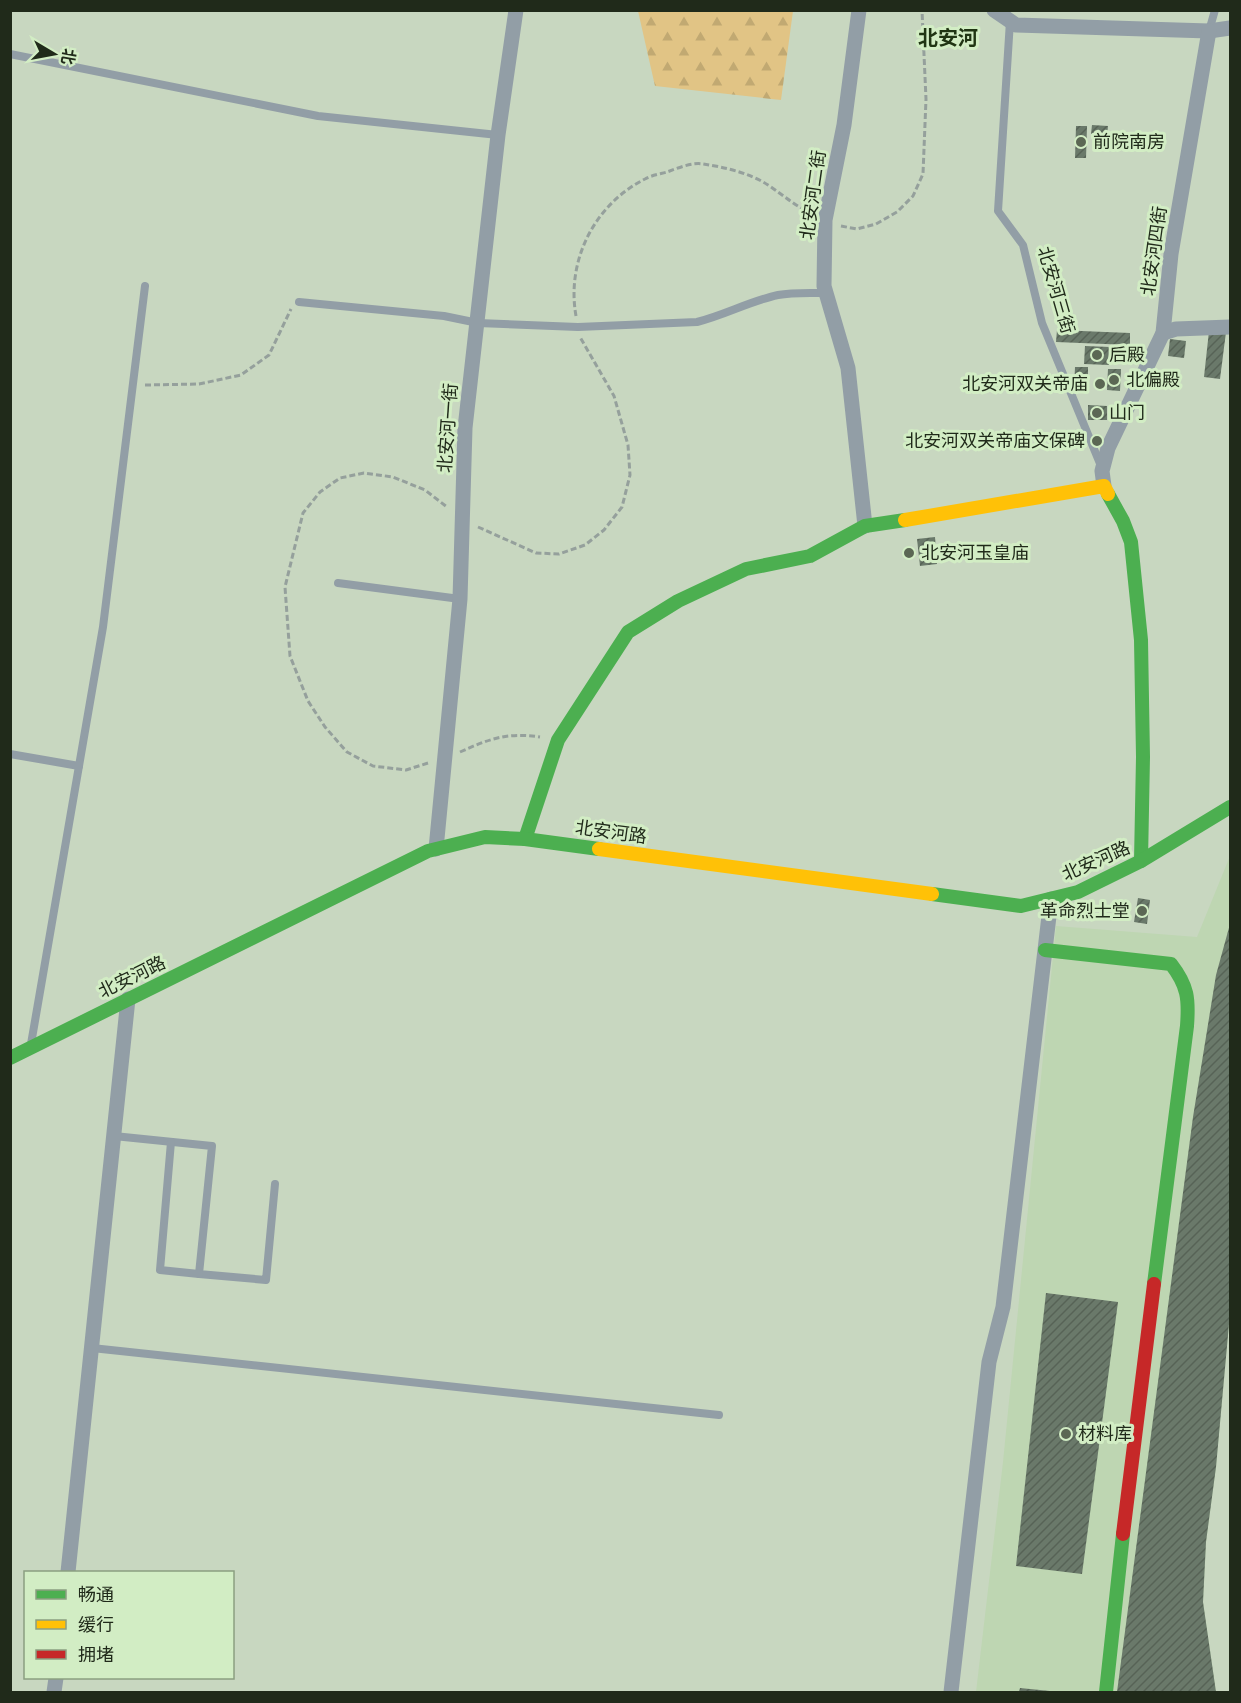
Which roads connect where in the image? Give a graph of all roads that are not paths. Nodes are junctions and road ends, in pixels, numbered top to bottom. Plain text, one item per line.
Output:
1 (516, 10) edge
2 (859, 10) edge
3 (994, 10) edge
4 (1215, 10) edge
5 (1010, 15) edge
6 (1230, 28) edge
7 (1209, 31) junction
8 (10, 54) edge
9 (498, 135) junction
10 (145, 286) dead end
11 (826, 292) junction
12 (299, 302) road end
13 (478, 323) junction
14 (1230, 327) edge
15 (1163, 333) junction
16 (1103, 478) junction
17 (865, 526) junction
18 (338, 583) dead end
19 (460, 598) junction
20 (10, 754) edge
21 (79, 766) junction
22 (1230, 807) edge
23 (525, 838) junction
24 (436, 849) junction
25 (1141, 861) junction
26 (1051, 899) junction
27 (1045, 950) junction
28 (128, 999) junction
29 (31, 1048) junction
30 (10, 1058) edge
31 (114, 1136) junction
32 (171, 1142) junction
33 (275, 1184) dead end
34 (199, 1274) junction
35 (92, 1348) junction
36 (719, 1415) dead end
37 (68, 1571) edge
38 (951, 1692) edge
39 (1106, 1692) edge

1 - 9 street, 北安河一街
2 - 11 street, 北安河二街
3 - 5 street
4 - 7 lane, 北安河四街
5 - 7 street
5 - 16 lane, 北安河三街
6 - 7 street
7 - 15 street, 北安河四街
8 - 9 lane
9 - 13 street, 北安河一街
10 - 21 lane
11 - 13 lane
11 - 17 street, 北安河二街
12 - 13 lane
13 - 19 street, 北安河一街
14 - 15 street
15 - 16 street, 北安河四街
16 - 17 street
16 - 25 street
17 - 23 street
18 - 19 lane
19 - 24 street, 北安河一街
20 - 21 lane
21 - 29 lane
22 - 25 street, 北安河路
23 - 24 street, 北安河路
23 - 26 street, 北安河路
24 - 28 street, 北安河路
25 - 26 street, 北安河路
26 - 27 street
27 - 38 street
27 - 39 street
28 - 29 street, 北安河路
28 - 31 street
29 - 30 street, 北安河路
31 - 32 lane
31 - 35 street
32 - 34 lane
32 - 34 lane
33 - 34 lane
35 - 36 lane
35 - 37 street

